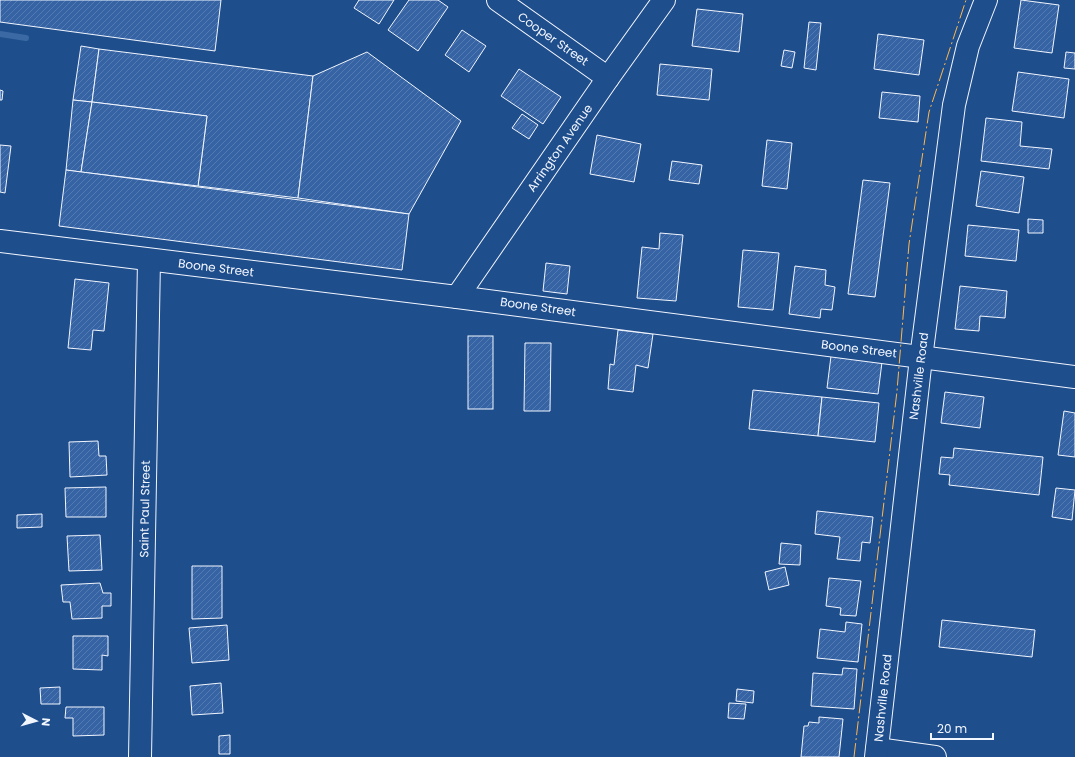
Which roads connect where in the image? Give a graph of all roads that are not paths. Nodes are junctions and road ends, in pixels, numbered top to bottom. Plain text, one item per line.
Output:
1 (498, 0) edge
2 (664, 0) edge
3 (986, 0) edge
4 (608, 78) junction
5 (0, 241) edge
6 (149, 260) junction
7 (457, 297) junction
8 (921, 358) junction
9 (1075, 377) edge
10 (877, 753) edge
11 (140, 757) edge
12 (935, 757) edge

1 - 4 street, Cooper Street
2 - 4 street, Arrington Avenue
3 - 8 street, Nashville Road
4 - 7 street, Arrington Avenue
5 - 6 street, Boone Street
6 - 7 street, Boone Street
6 - 11 street, Saint Paul Street
7 - 8 street, Boone Street
8 - 9 street, Boone Street
8 - 10 street, Nashville Road
10 - 12 street

